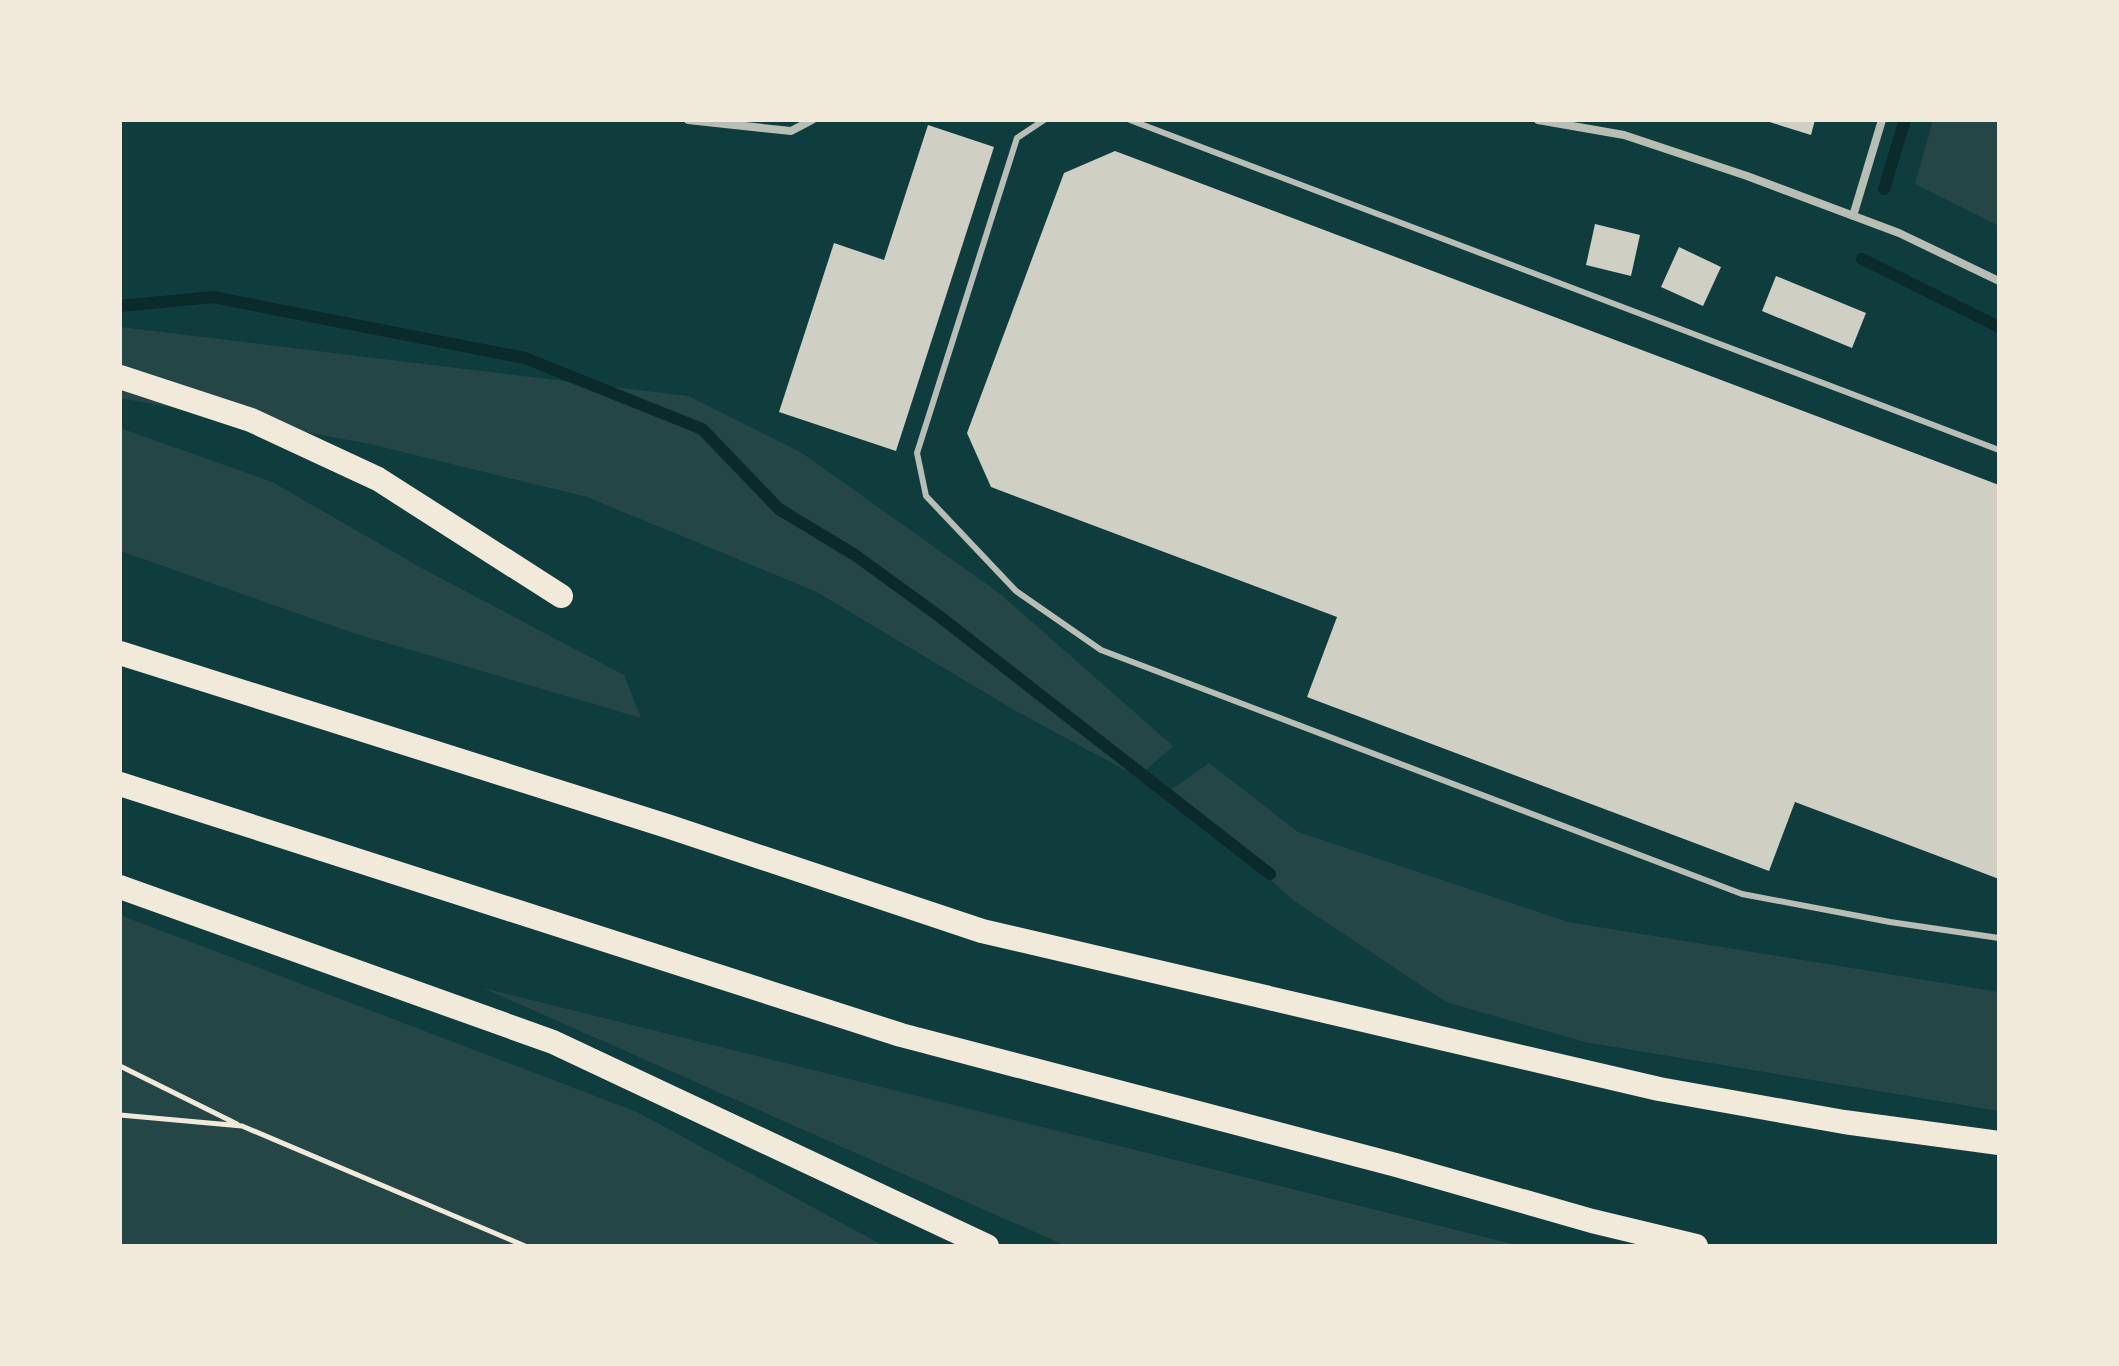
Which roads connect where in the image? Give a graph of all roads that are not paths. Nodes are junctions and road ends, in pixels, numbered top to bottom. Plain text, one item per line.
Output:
1 (688, 120) edge
2 (812, 120) edge
3 (1044, 120) edge
4 (1130, 120) edge
5 (1538, 120) edge
6 (1882, 120) edge
7 (1853, 216) junction
8 (1999, 281) edge
9 (120, 377) edge
10 (1999, 450) edge
11 (561, 596) dead end
12 (120, 653) edge
13 (120, 784) edge
14 (120, 887) edge
15 (1999, 938) edge
16 (1999, 1143) edge
17 (987, 1246) edge
18 (1696, 1246) edge

1 - 2 street
3 - 15 lane
4 - 10 lane
5 - 7 street
6 - 7 street
7 - 8 street
9 - 11 highway
12 - 16 highway
13 - 18 highway
14 - 17 highway

